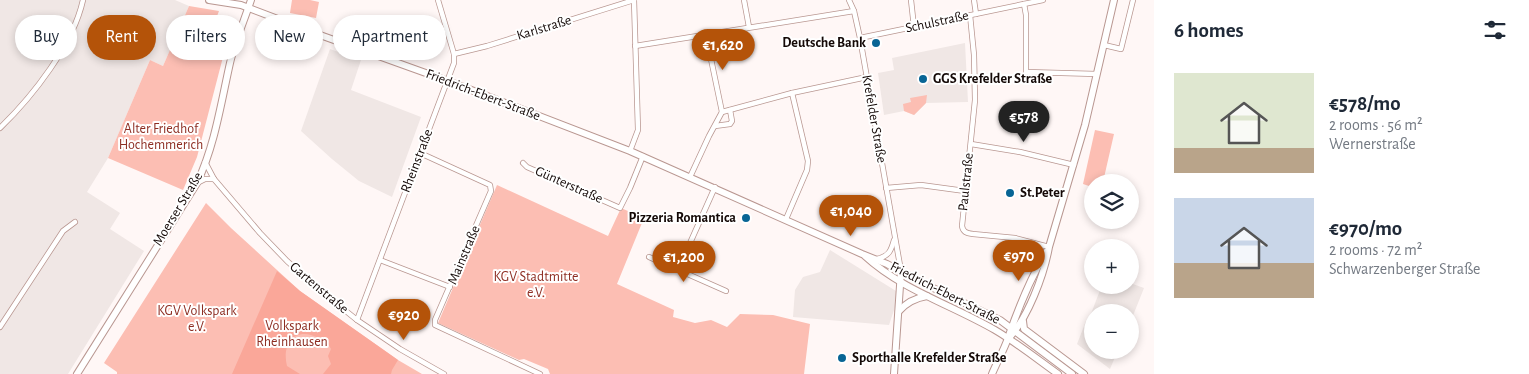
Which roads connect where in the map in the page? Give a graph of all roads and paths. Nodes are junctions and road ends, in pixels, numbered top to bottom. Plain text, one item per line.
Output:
1 (83, 0) edge
2 (209, 0) edge
3 (251, 0) edge
4 (438, 0) edge
5 (634, 0) edge
6 (744, 0) edge
7 (849, 0) edge
8 (911, 0) edge
9 (974, 0) edge
10 (1043, 0) edge
11 (1114, 0) edge
12 (1133, 0) edge
13 (1024, 4) junction
14 (248, 8) junction
15 (854, 11) junction
16 (976, 14) junction
17 (970, 15) junction
18 (750, 27) junction
19 (914, 27) junction
20 (706, 35) junction
21 (860, 38) junction
22 (1104, 45) junction
23 (635, 46) junction
24 (454, 54) junction
25 (1097, 74) junction
26 (867, 77) junction
27 (448, 81) junction
28 (792, 93) junction
29 (730, 110) junction
30 (722, 112) junction
31 (715, 126) junction
32 (0, 128) edge
33 (971, 144) junction
34 (630, 151) junction
35 (420, 153) junction
36 (643, 156) junction
37 (205, 162) junction
38 (523, 163) dead end
39 (1074, 165) junction
40 (690, 177) junction
41 (214, 179) junction
42 (196, 182) junction
43 (715, 187) junction
44 (886, 188) junction
45 (965, 190) junction
46 (786, 219) junction
47 (74, 222) dead end
48 (895, 239) junction
49 (1049, 247) junction
50 (862, 254) junction
51 (649, 257) dead end
52 (877, 259) junction
53 (380, 260) junction
54 (678, 270) junction
55 (901, 271) junction
56 (900, 282) junction
57 (450, 286) junction
58 (726, 291) dead end
59 (927, 296) junction
60 (899, 311) junction
61 (357, 320) junction
62 (1023, 320) junction
63 (0, 327) edge
64 (1013, 329) junction
65 (1008, 339) junction
66 (77, 374) edge
67 (444, 374) edge
68 (540, 374) edge
69 (894, 374) edge
70 (992, 374) edge
71 (1058, 374) edge
72 (1072, 374) edge
73 (1084, 374) edge

1 - 32 street
2 - 14 main road, Friedrich-Ebert-Straße
3 - 14 main road, Moerser Straße
4 - 24 street, Rheinstraße
5 - 23 street
5 - 24 street, Karlstraße
6 - 18 street
7 - 15 street, Krefelder Straße
8 - 19 street
9 - 16 street
10 - 13 street, Schulstraße
11 - 22 main road
12 - 22 street
13 - 16 street, Schulstraße
13 - 25 street
14 - 27 main road, Friedrich-Ebert-Straße
14 - 37 main road, Moerser Straße
15 - 18 street
15 - 21 street, Krefelder Straße
16 - 17 street, Schulstraße
17 - 19 street, Schulstraße
17 - 33 street, Paulstraße
18 - 20 street
19 - 21 street, Schulstraße
20 - 23 street
20 - 30 street
21 - 26 street, Krefelder Straße
22 - 25 main road
23 - 34 street
24 - 27 street, Rheinstraße
25 - 39 main road
26 - 28 street
26 - 44 street, Krefelder Straße
27 - 34 main road, Friedrich-Ebert-Straße
27 - 35 street, Rheinstraße
28 - 29 street
28 - 46 street
29 - 30 street
29 - 31 street
30 - 31 street
31 - 40 street
33 - 39 street
33 - 45 street, Paulstraße
34 - 36 main road, Friedrich-Ebert-Straße
35 - 53 street, Rheinstraße
35 - 57 street, Mainstraße
36 - 38 street, Günterstraße
36 - 40 main road, Friedrich-Ebert-Straße
37 - 41 street, Gartenstraße
37 - 42 main road, Moerser Straße
39 - 49 main road
40 - 43 main road, Friedrich-Ebert-Straße
41 - 42 street
41 - 61 street, Gartenstraße
42 - 66 main road, Moerser Straße
43 - 46 main road, Friedrich-Ebert-Straße
43 - 54 street
44 - 45 street
44 - 48 street, Krefelder Straße
45 - 49 street, Paulstraße
46 - 50 main road, Friedrich-Ebert-Straße
47 - 63 street
48 - 52 street
48 - 55 street, Krefelder Straße
49 - 62 main road
49 - 64 main road
50 - 52 main road, Friedrich-Ebert-Straße
50 - 56 main road, Friedrich-Ebert-Straße
51 - 54 street
52 - 55 main road, Friedrich-Ebert-Straße
53 - 57 street
53 - 61 street, Rheinstraße
54 - 58 street
55 - 56 main road, Krefelder Straße
55 - 64 main road, Friedrich-Ebert-Straße
56 - 59 main road, Friedrich-Ebert-Straße
56 - 60 main road, Krefelder Straße
57 - 68 street, Mainstraße
59 - 60 main road
59 - 65 main road, Friedrich-Ebert-Straße
60 - 69 main road, Krefelder Straße
61 - 67 street, Gartenstraße
62 - 64 main road
62 - 73 main road
64 - 65 main road
64 - 72 main road, Friedrich-Ebert-Straße
65 - 70 main road
65 - 71 main road, Friedrich-Ebert-Straße

